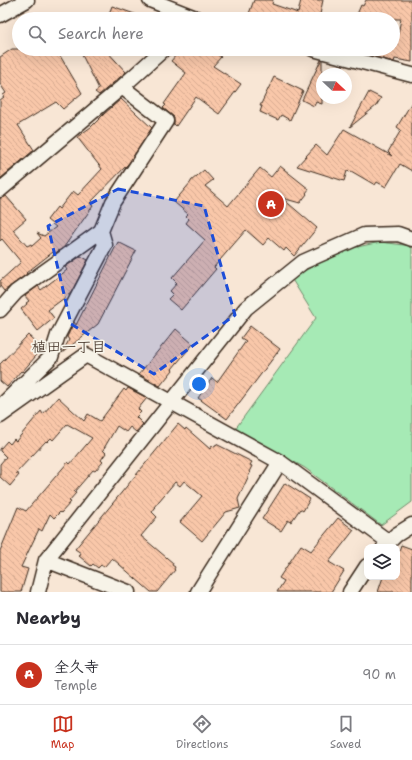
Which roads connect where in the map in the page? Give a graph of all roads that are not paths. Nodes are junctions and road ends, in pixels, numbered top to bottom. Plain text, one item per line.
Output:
1 (28, 0) edge
2 (150, 0) edge
3 (180, 12) edge
4 (0, 15) edge
5 (156, 56) edge
6 (340, 56) edge
7 (412, 75) edge
8 (122, 87) junction
9 (0, 190) edge
10 (101, 231) junction
11 (412, 239) edge
12 (0, 310) edge
13 (172, 402) junction
14 (0, 407) edge
15 (0, 416) edge
16 (280, 462) junction
17 (412, 525) edge
18 (385, 544) edge
19 (387, 544) edge
20 (46, 560) junction
21 (364, 571) edge
22 (38, 592) edge
23 (128, 592) edge
24 (198, 592) edge
25 (350, 592) edge

1 - 4 street
2 - 3 street
5 - 8 street
6 - 7 street
8 - 9 street
8 - 10 street
10 - 12 street
10 - 14 street
11 - 13 street
13 - 15 street
13 - 16 street
13 - 20 street
16 - 18 street
16 - 24 street
17 - 19 street
20 - 22 street
20 - 23 street
21 - 25 street

